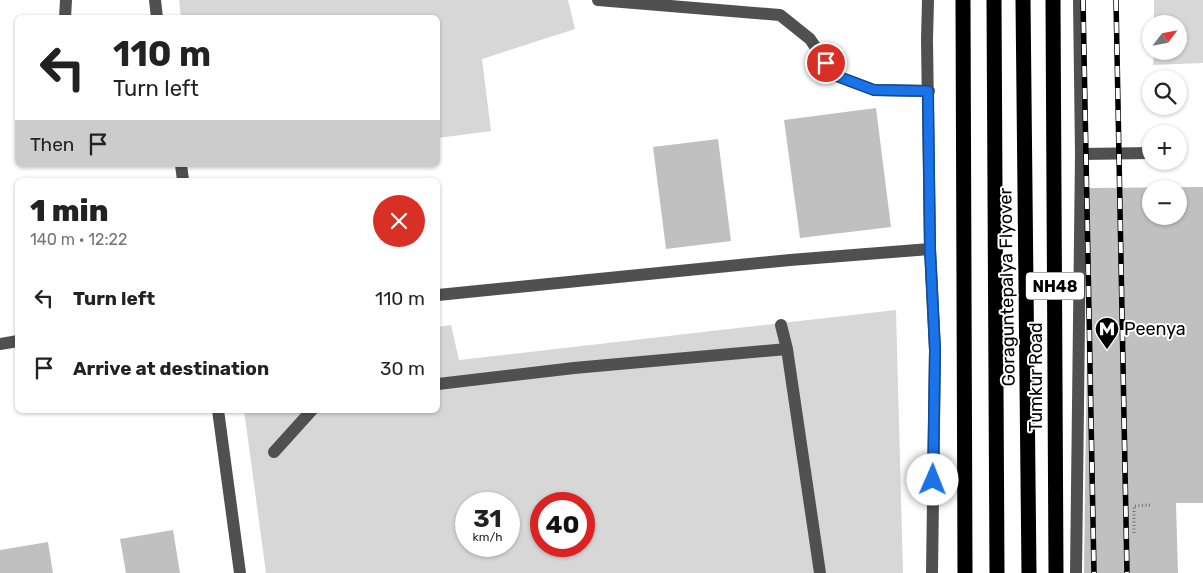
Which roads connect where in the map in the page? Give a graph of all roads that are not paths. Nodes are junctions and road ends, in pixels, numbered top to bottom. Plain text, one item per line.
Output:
1 (66, 0) edge
2 (155, 0) edge
3 (598, 0) edge
4 (928, 0) edge
5 (963, 0) edge
6 (994, 0) edge
7 (1023, 0) edge
8 (1053, 0) edge
9 (1079, 0) edge
10 (65, 15) edge
11 (158, 15) edge
12 (928, 91) junction
13 (1142, 153) edge
14 (1082, 154) junction
15 (930, 249) junction
16 (440, 295) edge
17 (781, 325) dead end
18 (15, 342) edge
19 (0, 344) edge
20 (787, 349) junction
21 (440, 384) edge
22 (218, 413) edge
23 (309, 413) edge
24 (274, 452) dead end
25 (240, 573) edge
26 (820, 573) edge
27 (932, 573) edge
28 (966, 573) edge
29 (997, 573) edge
30 (1029, 573) edge
31 (1056, 573) edge
32 (1076, 573) edge

1 - 10 street
2 - 11 street
3 - 12 street
4 - 12 street
5 - 28 highway
6 - 29 highway, Goraguntepalya Flyover
7 - 30 highway, Goraguntepalya Flyover
8 - 31 highway, Tumkur Road / NH48
9 - 14 street
12 - 15 street
13 - 14 street
14 - 32 street
15 - 16 street
15 - 27 street
17 - 20 street
18 - 19 street
20 - 21 street
20 - 26 street
22 - 25 street
23 - 24 street

